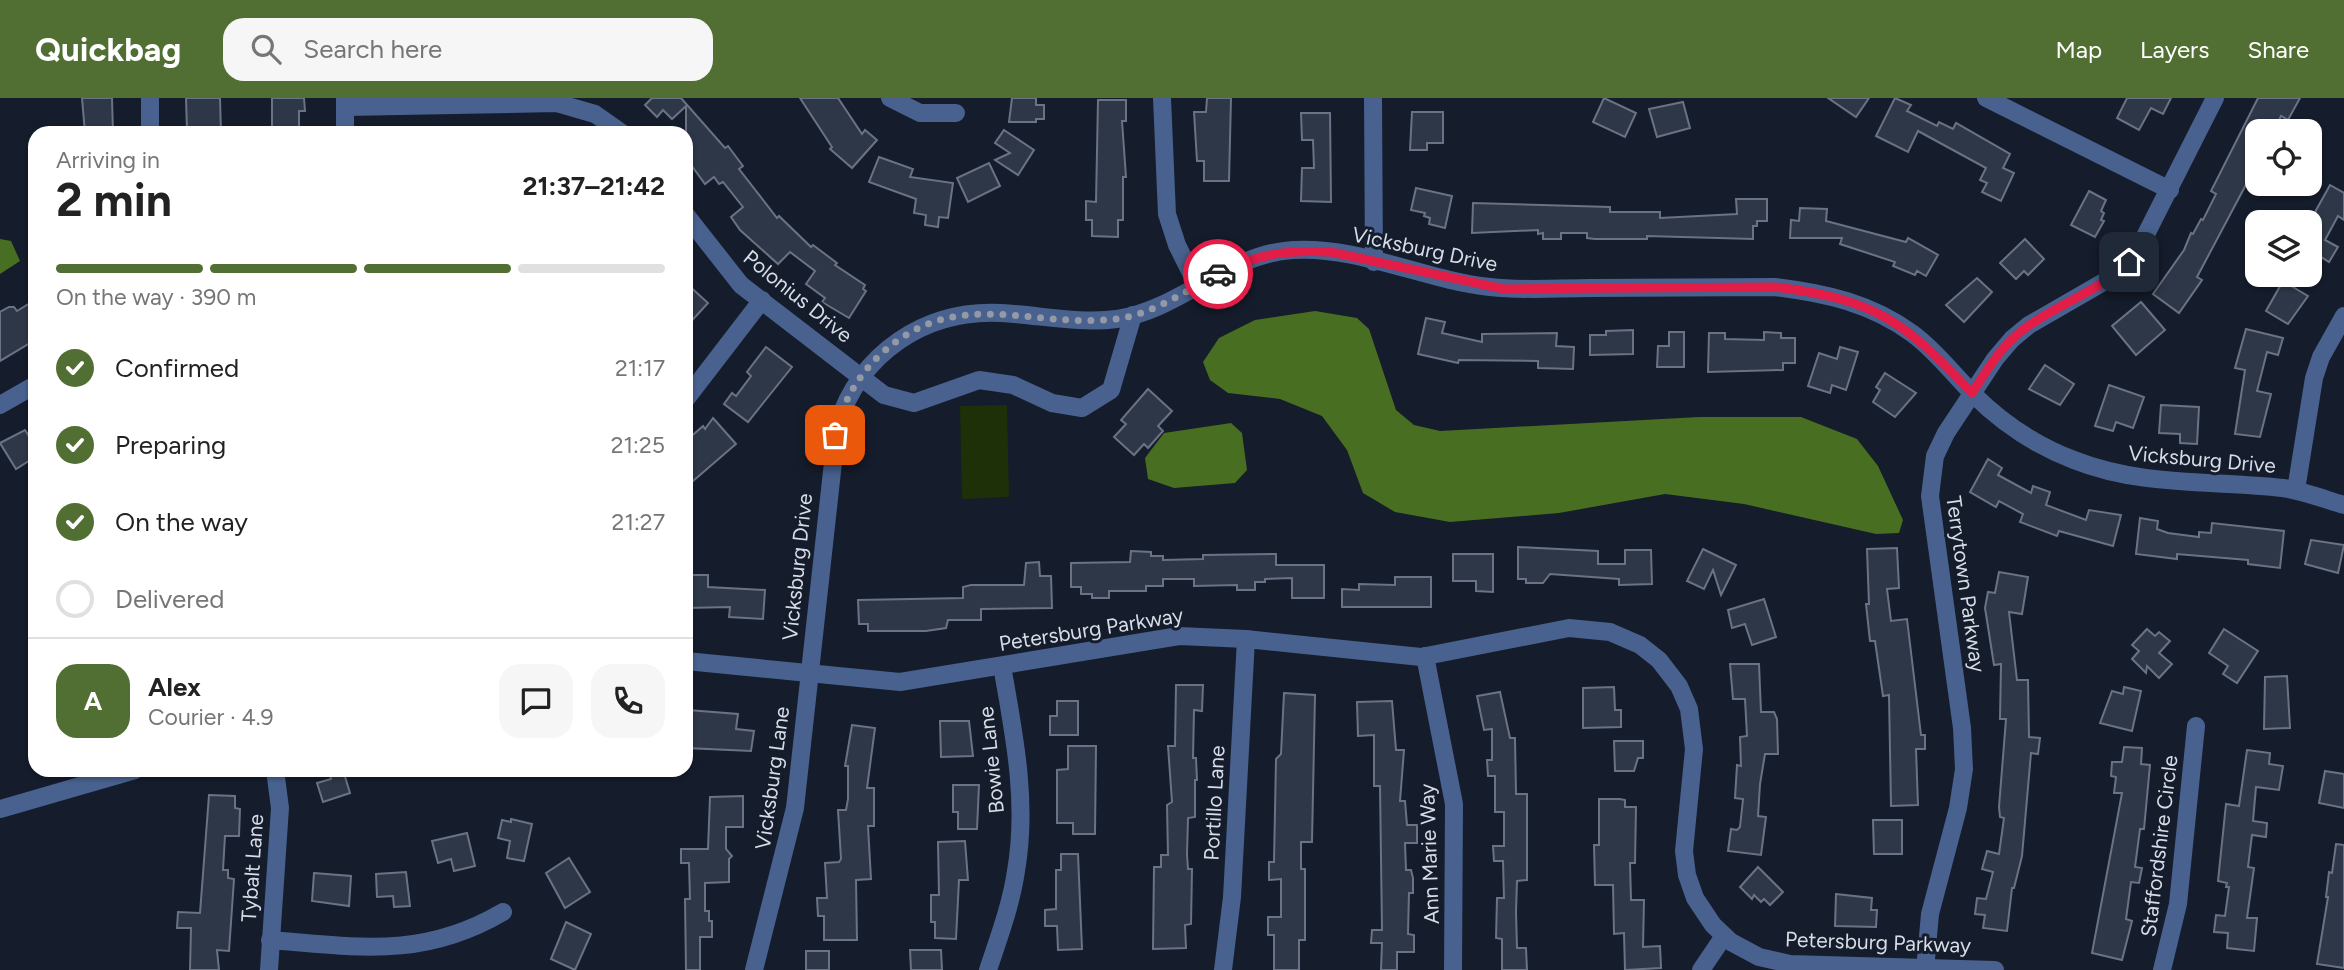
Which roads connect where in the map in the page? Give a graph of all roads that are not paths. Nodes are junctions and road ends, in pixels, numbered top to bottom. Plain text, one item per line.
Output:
1 (150, 98) edge
2 (890, 98) edge
3 (1162, 98) edge
4 (1373, 98) edge
5 (1986, 98) edge
6 (2215, 98) edge
7 (345, 102) edge
8 (956, 113) dead end
9 (150, 126) edge
10 (345, 126) edge
11 (612, 126) edge
12 (2170, 190) junction
13 (693, 224) edge
14 (1374, 262) junction
15 (1197, 285) junction
16 (762, 300) junction
17 (1133, 315) junction
18 (2344, 316) edge
19 (862, 375) junction
20 (28, 390) edge
21 (693, 390) edge
22 (1972, 393) junction
23 (0, 405) edge
24 (2296, 491) junction
25 (2344, 505) edge
26 (1246, 639) junction
27 (1425, 656) junction
28 (693, 662) edge
29 (1002, 666) junction
30 (810, 674) junction
31 (2196, 726) dead end
32 (111, 777) edge
33 (276, 777) edge
34 (0, 809) edge
35 (503, 912) dead end
36 (1724, 936) junction
37 (270, 940) junction
38 (1925, 969) edge
39 (269, 970) edge
40 (754, 970) edge
41 (988, 970) edge
42 (1223, 970) edge
43 (1453, 970) edge
44 (1701, 970) edge
45 (1995, 970) edge
46 (2162, 970) edge

1 - 9 street
2 - 8 street
3 - 15 street
4 - 14 street
5 - 12 street
6 - 12 street, Terrytown Parkway
7 - 10 street
7 - 11 street
12 - 22 street, Terrytown Parkway
13 - 16 street, Polonius Drive
14 - 15 street, Vicksburg Drive
14 - 22 street, Vicksburg Drive
15 - 17 street, Vicksburg Drive
16 - 19 street, Polonius Drive
16 - 21 street
17 - 19 street, Vicksburg Drive
17 - 19 street, Polonius Drive
18 - 24 street
19 - 30 street, Vicksburg Drive
20 - 23 street
22 - 24 street, Vicksburg Drive
22 - 38 street, Terrytown Parkway
24 - 25 street, Vicksburg Drive
26 - 27 street, Petersburg Parkway
26 - 29 street, Petersburg Parkway
26 - 42 street, Portillo Lane
27 - 36 street, Petersburg Parkway
27 - 43 street, Ann Marie Way
28 - 30 street, Petersburg Parkway
29 - 30 street, Petersburg Parkway
29 - 41 street, Bowie Lane
30 - 40 street, Vicksburg Lane
31 - 46 street, Staffordshire Circle
32 - 34 street
33 - 37 street, Tybalt Lane
35 - 37 street
36 - 38 street, Petersburg Parkway
36 - 44 street
37 - 39 street, Tybalt Lane
38 - 45 street, Petersburg Parkway

